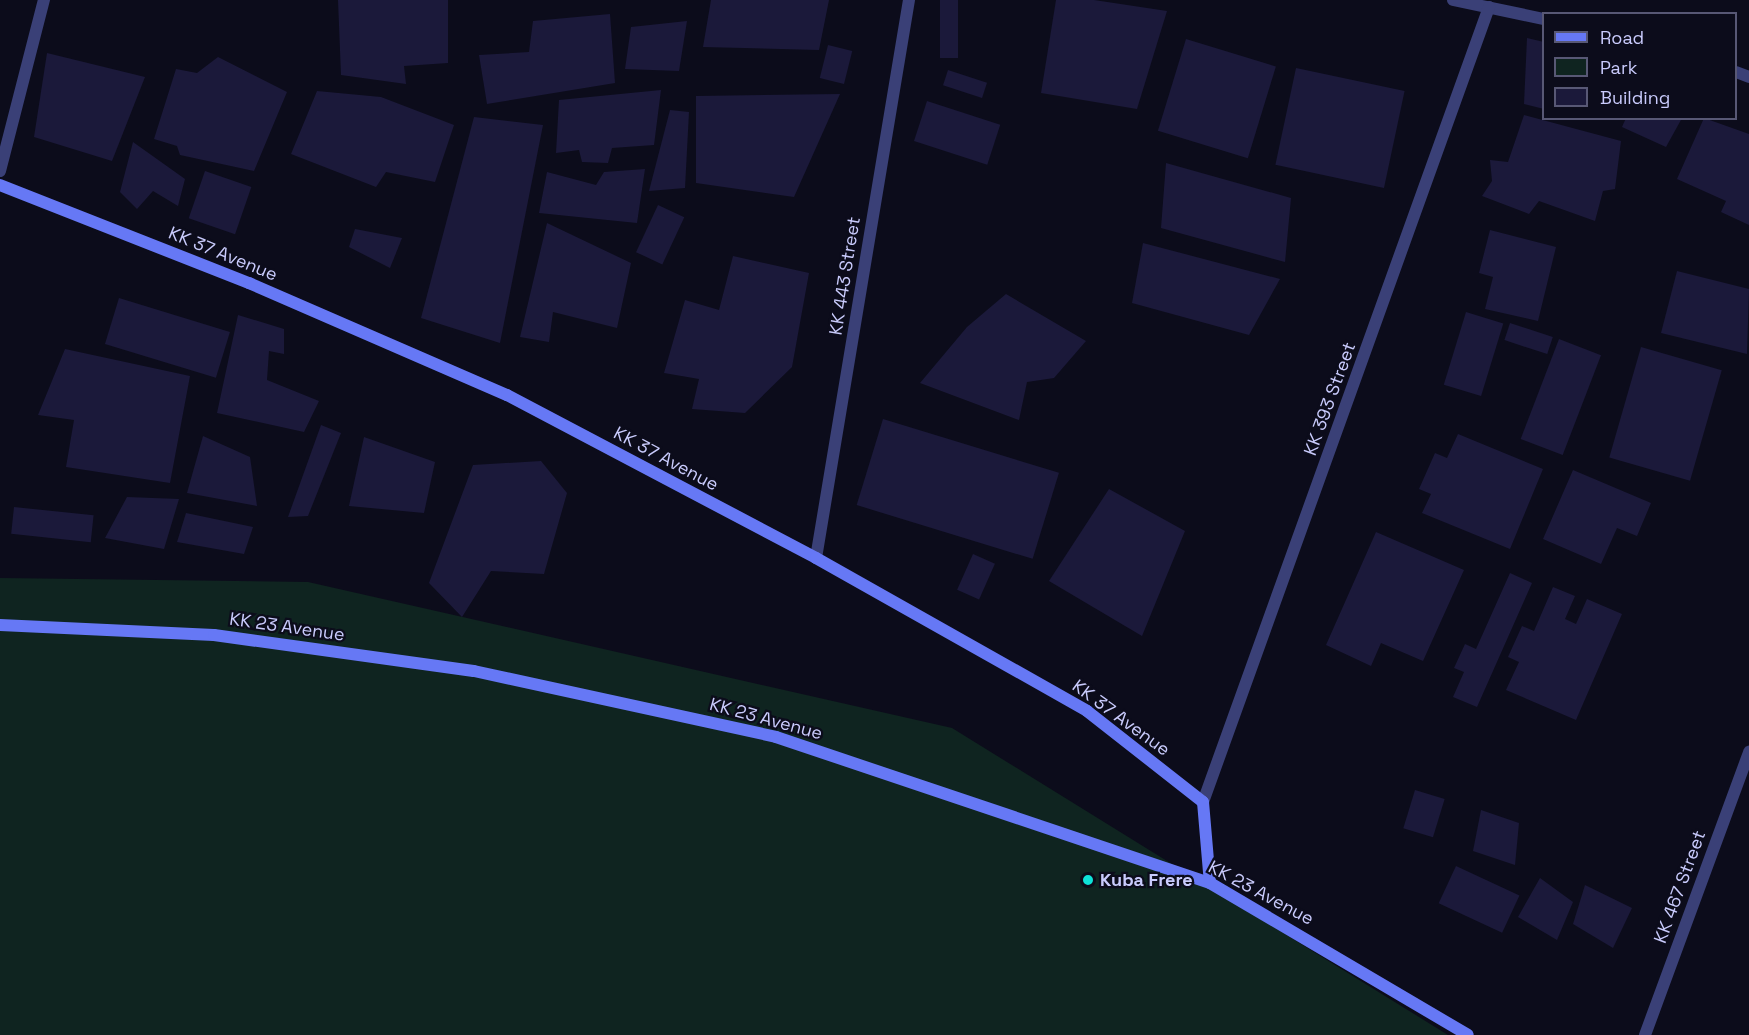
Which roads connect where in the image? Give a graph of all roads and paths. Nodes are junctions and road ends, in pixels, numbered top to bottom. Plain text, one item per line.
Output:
1 (44, 0) edge
2 (909, 0) edge
3 (1453, 0) edge
4 (1489, 7) junction
5 (1542, 19) edge
6 (0, 171) edge
7 (0, 185) edge
8 (816, 558) junction
9 (0, 625) edge
10 (1749, 752) edge
11 (1203, 802) junction
12 (1210, 883) junction
13 (1468, 1035) edge
14 (1645, 1035) edge

1 - 6 street
2 - 8 street, KK 443 Street
3 - 4 street
4 - 5 street
4 - 11 street, KK 393 Street
7 - 8 main road, KK 37 Avenue
8 - 11 main road, KK 37 Avenue
9 - 12 main road, KK 23 Avenue
10 - 14 street, KK 467 Street
11 - 12 main road
12 - 13 main road, KK 23 Avenue

